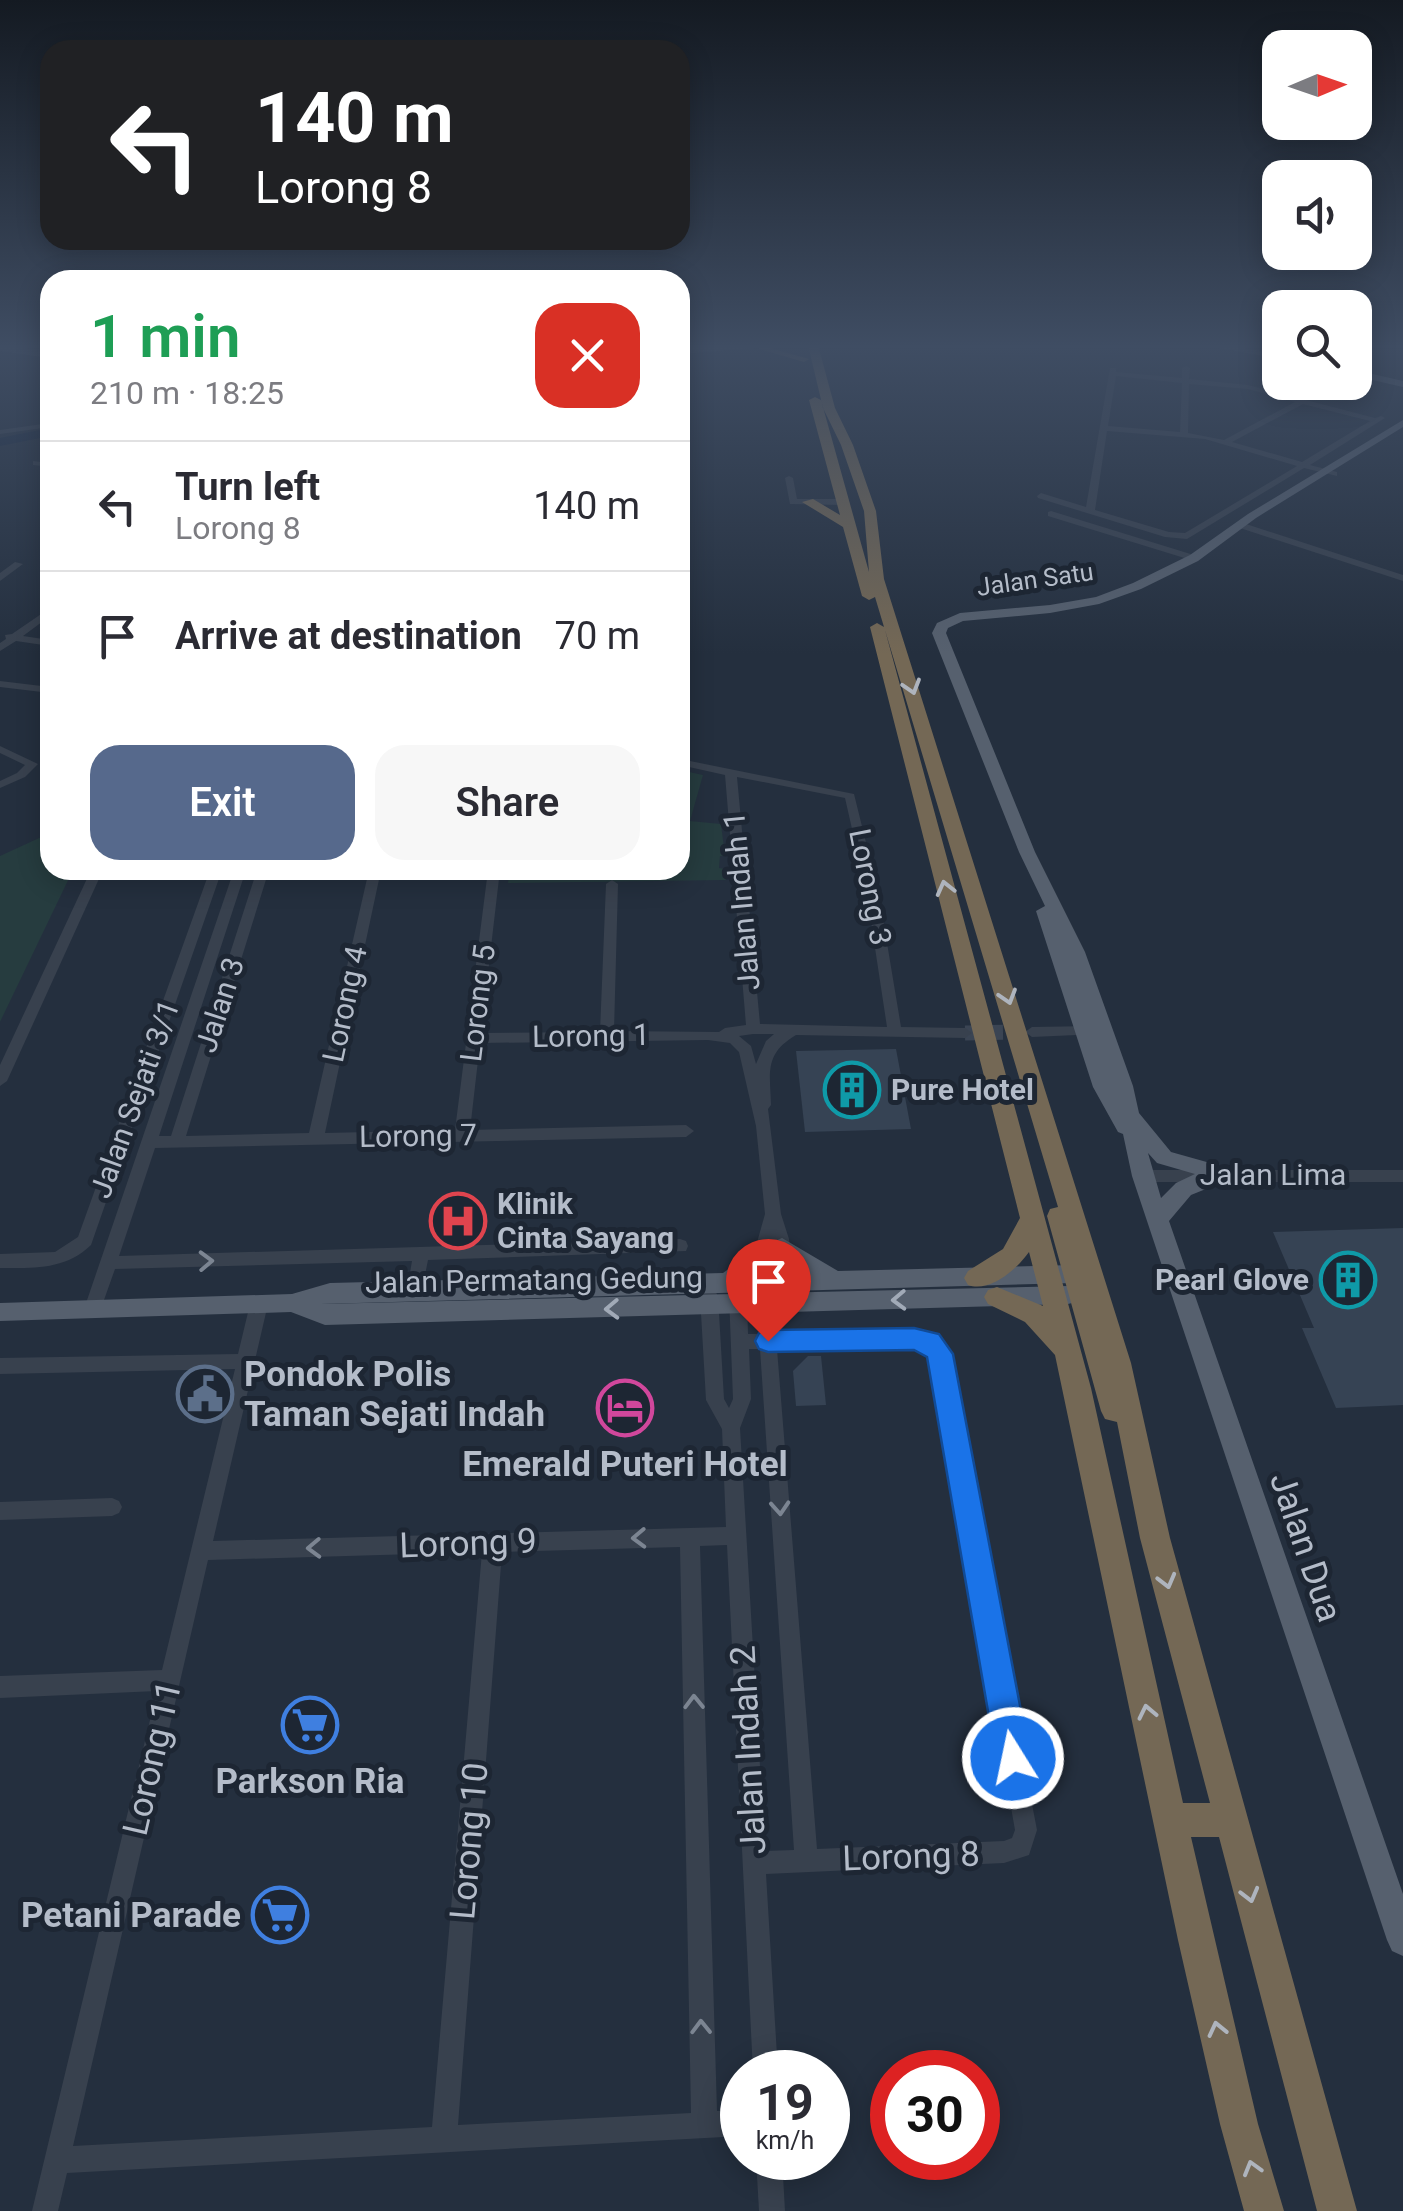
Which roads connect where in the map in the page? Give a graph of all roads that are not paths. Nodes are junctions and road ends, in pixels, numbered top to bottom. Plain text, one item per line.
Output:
1 (832, 448) edge
2 (847, 448) edge
3 (849, 448) edge
4 (1101, 448) edge
5 (1246, 448) edge
6 (1333, 448) edge
7 (1366, 448) edge
8 (1374, 448) edge
9 (36, 462) dead end
10 (40, 463) edge
11 (1305, 466) junction
12 (1329, 473) junction
13 (788, 478) dead end
14 (839, 492) junction
15 (1041, 496) dead end
16 (808, 502) junction
17 (1090, 511) junction
18 (1051, 514) dead end
19 (1078, 522) junction
20 (848, 525) junction
21 (1243, 526) junction
22 (1194, 558) junction
23 (18, 564) dead end
24 (1, 576) edge
25 (1403, 578) edge
26 (877, 579) junction
27 (40, 618) edge
28 (0, 635) edge
29 (13, 638) junction
30 (40, 642) edge
31 (0, 648) edge
32 (0, 684) edge
33 (40, 689) edge
34 (0, 749) edge
35 (690, 764) edge
36 (731, 772) junction
37 (0, 785) edge
38 (92, 880) edge
39 (212, 880) edge
40 (237, 880) edge
41 (259, 880) edge
42 (372, 880) edge
43 (493, 880) edge
44 (612, 884) dead end
45 (1092, 1027) junction
46 (1031, 1028) tunnel mouth
47 (753, 1029) junction
48 (798, 1030) junction
49 (964, 1030) tunnel mouth
50 (897, 1032) junction
51 (708, 1035) junction
52 (607, 1036) junction
53 (474, 1038) junction
54 (746, 1050) junction
55 (0, 1081) edge
56 (1034, 1081) junction
57 (1128, 1114) junction
58 (764, 1126) junction
59 (686, 1130) dead end
60 (462, 1135) junction
61 (316, 1138) junction
62 (177, 1141) junction
63 (149, 1142) junction
64 (1133, 1142) junction
65 (1220, 1174) junction
66 (1143, 1176) junction
67 (1403, 1176) edge
68 (1031, 1220) junction
69 (1158, 1220) junction
70 (680, 1246) dead end
71 (775, 1250) junction
72 (421, 1255) junction
73 (0, 1261) edge
74 (108, 1263) junction
75 (976, 1278) junction
76 (836, 1281) junction
77 (1062, 1284) junction
78 (415, 1290) junction
79 (724, 1292) junction
80 (778, 1293) junction
81 (997, 1297) junction
82 (292, 1303) junction
83 (259, 1304) junction
84 (93, 1310) junction
85 (0, 1312) edge
86 (768, 1341) junction
87 (740, 1342) junction
88 (1069, 1357) junction
89 (245, 1362) junction
90 (0, 1366) edge
91 (731, 1428) junction
92 (112, 1507) dead end
93 (0, 1510) edge
94 (736, 1536) junction
95 (690, 1537) junction
96 (1156, 1538) junction
97 (493, 1542) junction
98 (200, 1551) junction
99 (170, 1680) junction
100 (0, 1687) edge
101 (1170, 1820) junction
102 (1230, 1820) junction
103 (806, 1860) junction
104 (754, 1862) junction
105 (1403, 1940) edge
106 (764, 2050) edge
107 (704, 2124) junction
108 (720, 2124) edge
109 (444, 2139) junction
110 (57, 2160) junction
111 (770, 2180) edge
112 (45, 2211) edge
113 (772, 2211) edge
114 (1264, 2211) edge
115 (1336, 2211) edge

1 - 14 highway
2 - 14 highway
3 - 26 highway
4 - 17 street
5 - 11 street
6 - 11 street
7 - 12 main road, Jalan Satu
8 - 12 main road, Jalan Satu
9 - 10 street
11 - 12 street
11 - 17 street
12 - 21 main road, Jalan Satu
13 - 16 street
14 - 16 highway
14 - 20 highway
14 - 26 highway
15 - 17 street
16 - 20 highway
17 - 19 street
18 - 19 street
19 - 22 street
68 -> 20 highway
21 - 22 main road, Jalan Satu
21 - 25 street
22 - 45 main road, Jalan Satu
23 - 24 street
26 -> 56 highway
27 - 29 street
28 - 29 street
29 - 30 street
29 - 31 street
32 - 33 street
34 - 37 street
35 - 36 street, Lorong 3
36 - 47 street, Jalan Indah 1
36 - 50 street, Lorong 3
38 - 55 street
39 - 73 street, Jalan Sejati 3/1
40 - 63 street
41 - 62 street, Jalan 3
42 - 61 street, Lorong 4
43 - 53 street, Lorong 5
44 - 52 street
45 - 46 street
45 - 57 main road, Jalan Satu
45 - 64 main road, Jalan Satu
47 - 48 street, Lorong 1
47 - 51 street, Lorong 1
48 - 50 street, Lorong 1
48 - 54 street
48 - 58 street
49 - 50 street, Lorong 1
51 - 52 street, Lorong 1
51 - 54 street
52 - 53 street, Lorong 1
53 - 60 street, Lorong 5
54 - 58 street
56 - 77 highway
56 - 96 highway
57 - 64 main road, Jalan Satu
57 - 65 main road
58 - 71 street
59 - 60 street, Lorong 7
60 - 61 street, Lorong 7
61 - 62 street, Lorong 7
62 - 63 street, Lorong 7
63 - 74 street
64 - 66 main road, Jalan Satu
65 - 66 street, Jalan Lima
65 - 67 street, Jalan Lima
65 - 69 main road
66 - 69 main road, Jalan Dua
68 - 75 highway
68 - 77 highway
69 - 105 main road, Jalan Dua
70 - 72 street
71 - 76 main road
71 - 79 main road
71 - 80 street
74 -> 72 street
72 - 78 street
74 - 84 street
75 - 76 main road, Jalan Permatang Gedung
75 - 77 main road, Jalan Permatang Gedung
76 - 80 main road, Jalan Permatang Gedung
77 - 81 main road, Jalan Permatang Gedung
77 - 88 highway
77 - 96 highway
78 - 79 main road, Jalan Permatang Gedung
78 - 82 main road, Jalan Permatang Gedung
79 - 80 main road, Jalan Permatang Gedung
79 -> 82 main road, Jalan Permatang Gedung
79 - 87 street, Jalan Indah 2
79 - 91 street, Jalan Indah 2
81 -> 80 main road, Jalan Permatang Gedung
81 - 88 highway
82 - 83 main road, Jalan Permatang Gedung
83 - 84 main road, Jalan Permatang Gedung
83 - 89 street, Lorong 11
84 - 85 main road, Jalan Permatang Gedung
86 - 87 street, Lorong 8
86 -> 103 street
86 - 103 street, Lorong 8
87 - 91 street, Jalan Indah 2
101 -> 88 highway
89 - 90 street
89 - 98 street, Lorong 11
91 - 94 street, Jalan Indah 2
92 - 93 street
94 - 95 street, Lorong 9
94 - 104 street, Jalan Indah 2
95 -> 97 street, Lorong 9
107 -> 95 street
96 -> 102 highway
97 -> 98 street, Lorong 9
97 - 109 street, Lorong 10
98 - 99 street, Lorong 11
99 - 100 street
99 - 110 street, Lorong 11
101 - 102 highway
114 -> 101 highway
102 -> 115 highway
103 - 104 street, Lorong 8
104 - 106 street, Jalan Indah 2
107 - 108 street
107 - 109 street
109 - 110 street
110 - 112 street, Lorong 11
111 - 113 street

